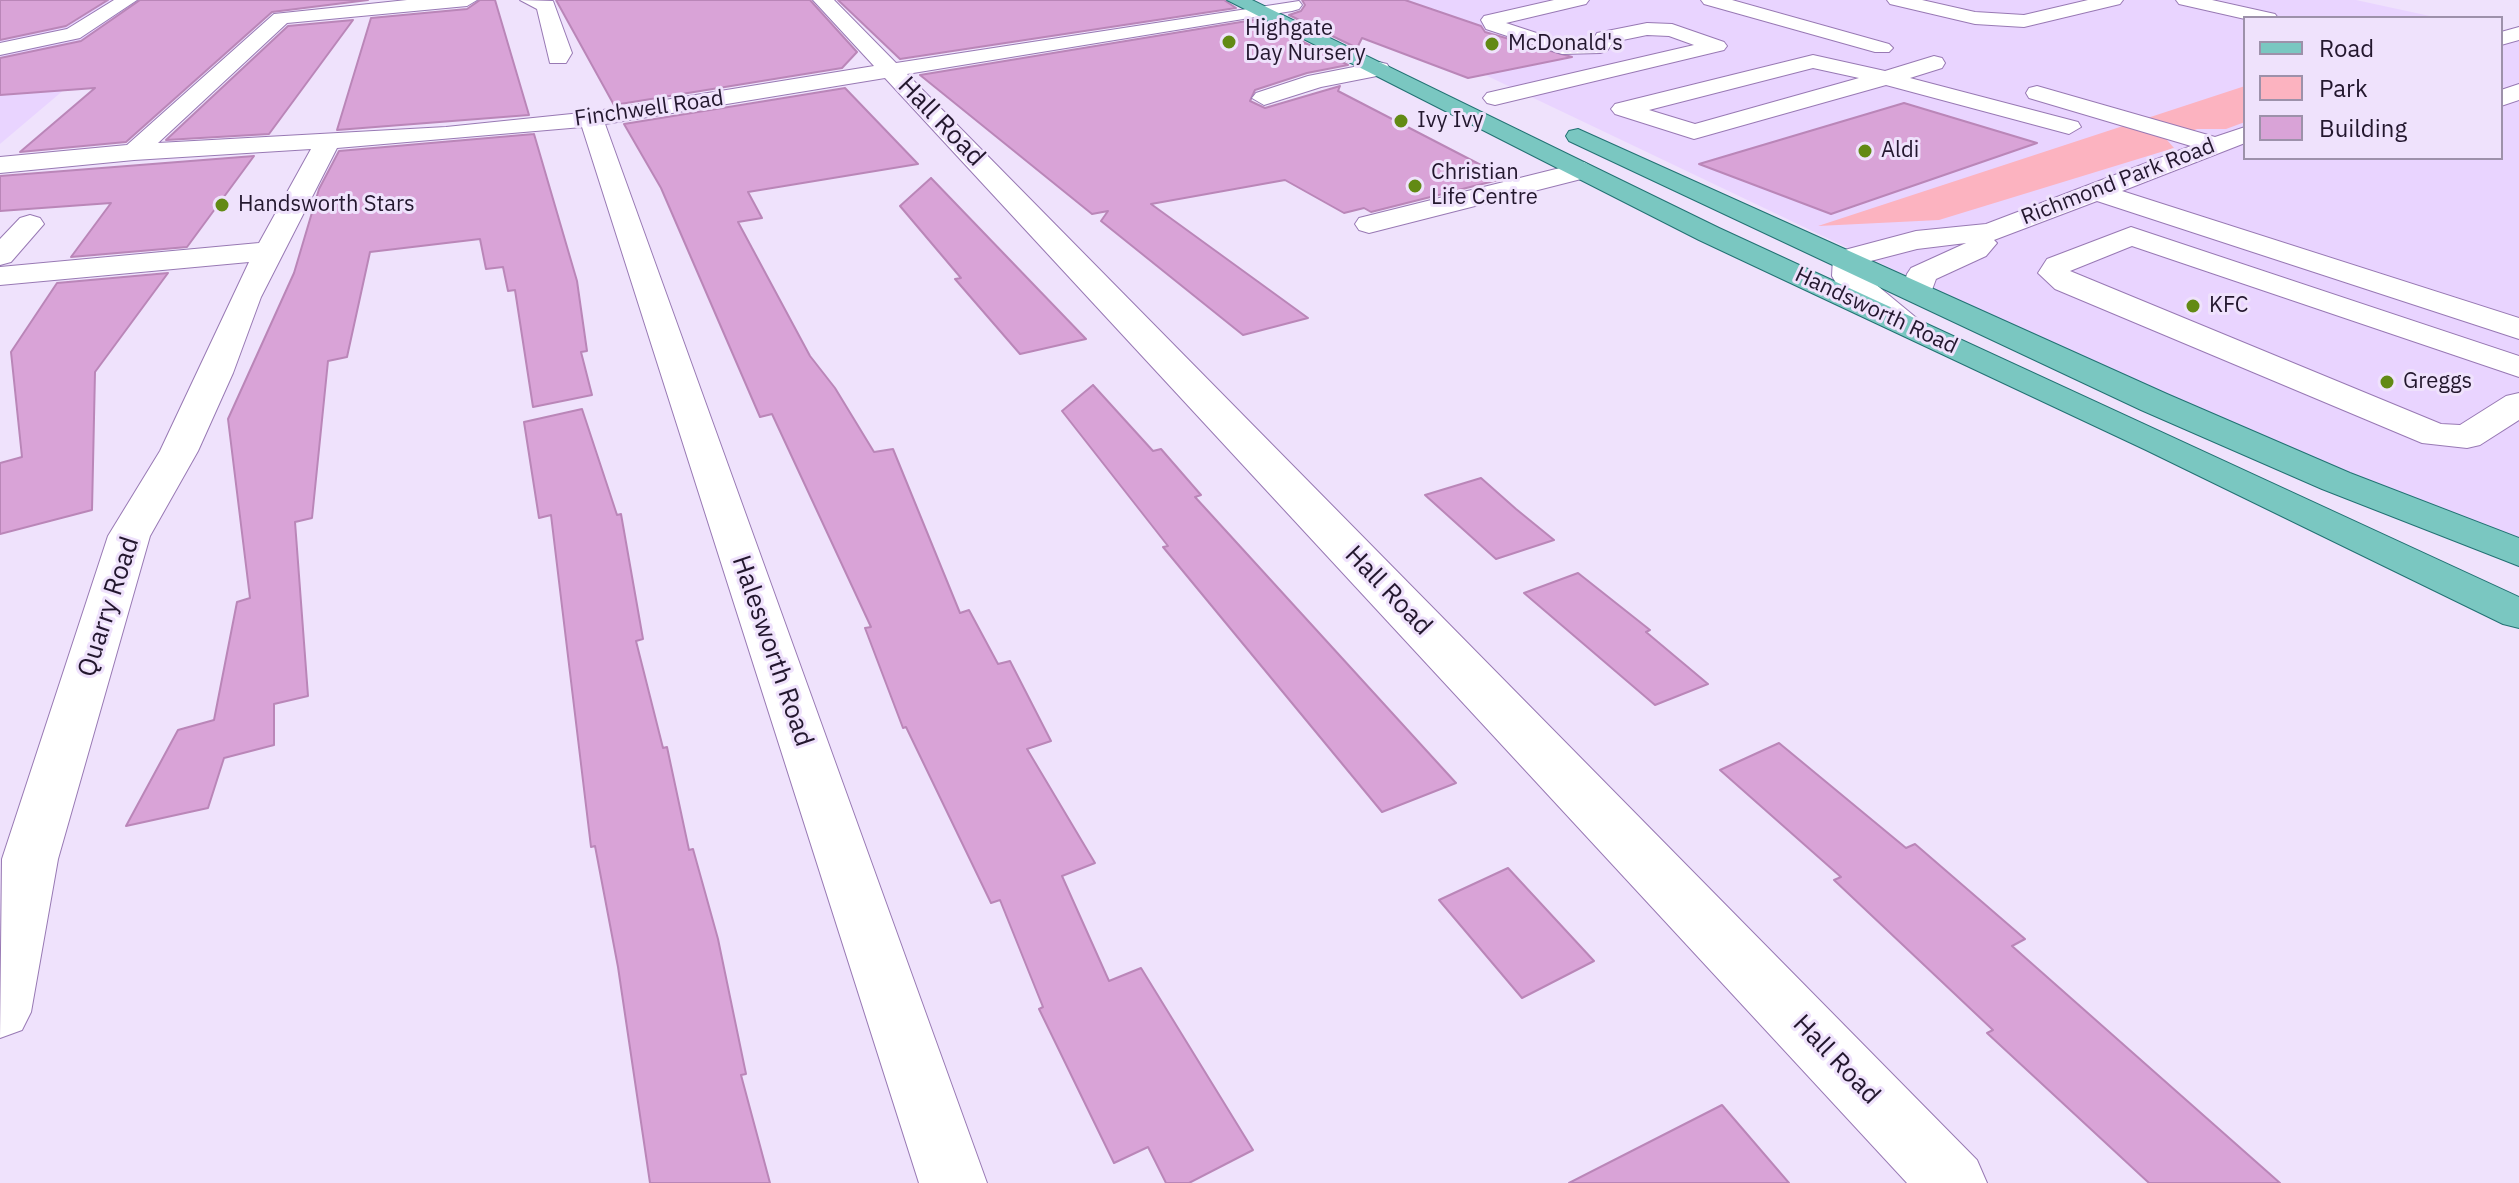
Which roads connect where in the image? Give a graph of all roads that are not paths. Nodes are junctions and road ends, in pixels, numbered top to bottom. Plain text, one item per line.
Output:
1 (127, 0) edge
2 (307, 0) edge
3 (467, 0) edge
4 (530, 0) edge
5 (1579, 0) edge
6 (1711, 0) edge
7 (1897, 0) edge
8 (2113, 0) edge
9 (2186, 0) edge
10 (829, 1) edge
11 (1287, 2) edge
12 (1248, 5) edge
13 (1133, 15) dead end
14 (2259, 16) edge
15 (281, 18) junction
16 (1802, 26) junction
17 (1155, 27) junction
18 (1717, 46) junction
19 (0, 49) edge
20 (558, 58) dead end
21 (1426, 66) dead end
22 (1379, 69) junction
23 (891, 71) junction
24 (1886, 78) junction
25 (1468, 85) dead end
26 (2008, 85) dead end
27 (1264, 98) dead end
28 (1495, 98) junction
29 (591, 119) junction
30 (2069, 127) dead end
31 (2243, 135) edge
32 (328, 141) junction
33 (2215, 145) junction
34 (134, 152) junction
35 (0, 165) edge
36 (1584, 170) junction
37 (2094, 191) junction
38 (30, 224) dead end
39 (1369, 224) dead end
40 (1991, 232) junction
41 (272, 251) junction
42 (0, 256) edge
43 (1848, 258) junction
44 (0, 276) edge
45 (1914, 308) junction
46 (2518, 327) edge
47 (2519, 367) edge
48 (2519, 404) edge
49 (2519, 553) edge
50 (2519, 614) edge
51 (0, 1012) edge
52 (953, 1183) edge
53 (1953, 1183) edge

1 - 19 street
2 - 15 street
3 - 15 street
4 - 20 street
5 - 18 street
6 - 16 street
7 - 8 street
9 - 14 street
10 - 23 street, Hall Road
11 - 12 street, Finchwell Road
11 - 21 main road
12 - 17 street, Finchwell Road
12 - 22 main road, Handsworth Road
13 - 17 street
15 - 34 street
16 - 18 street
16 - 24 street
17 - 23 street, Finchwell Road
18 - 28 street
22 - 27 street
22 - 36 main road, Handsworth Road
23 - 29 street, Finchwell Road
23 - 53 street, Hall Road
24 - 24 street
24 - 30 street
25 - 28 main road, Handsworth Road
26 - 33 street
28 - 43 main road, Handsworth Road
29 - 32 street, Finchwell Road
29 - 52 street, Halesworth Road
31 - 33 street, Richmond Park Road
32 - 34 street, Finchwell Road
32 - 41 street, Quarry Road
33 - 37 street, Richmond Park Road
34 - 35 street, Finchwell Road
36 - 39 street
36 - 45 main road, Handsworth Road
37 - 40 street, Richmond Park Road
37 - 46 street
38 - 42 street
40 - 43 street, Richmond Park Road
40 - 45 street, Richmond Park Road
41 - 44 street
41 - 51 street, Quarry Road
43 - 45 street
45 - 49 main road, Handsworth Road
45 - 50 main road, Handsworth Road
47 - 48 street

